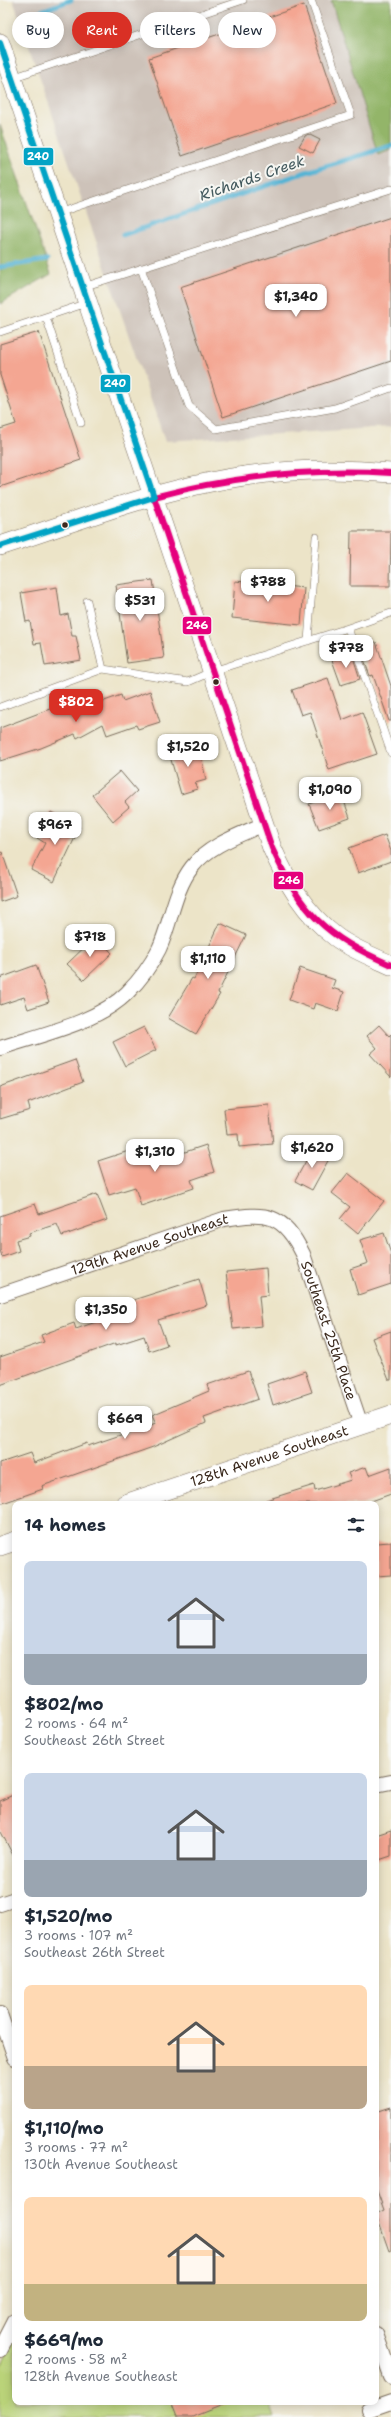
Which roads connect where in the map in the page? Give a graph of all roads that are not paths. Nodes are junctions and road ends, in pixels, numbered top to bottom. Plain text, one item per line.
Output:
1 (243, 0) edge
2 (312, 0) edge
3 (1, 51) edge
4 (12, 78) junction
5 (391, 189) edge
6 (58, 213) junction
7 (141, 268) junction
8 (86, 295) junction
9 (46, 318) junction
10 (0, 332) edge
11 (391, 388) edge
12 (81, 423) dead end
13 (391, 473) edge
14 (154, 497) junction
15 (316, 537) dead end
16 (0, 546) edge
17 (87, 601) dead end
18 (391, 613) edge
19 (348, 628) junction
20 (308, 641) junction
21 (103, 669) junction
22 (213, 672) junction
23 (0, 707) edge
24 (391, 753) edge
25 (264, 824) junction
26 (391, 965) edge
27 (0, 1048) edge
28 (295, 1237) joint
29 (0, 1295) edge
30 (391, 1415) edge
31 (360, 1425) junction
32 (134, 1501) edge
33 (12, 1542) edge
34 (0, 1546) edge
35 (391, 1782) edge
36 (379, 1785) edge
37 (12, 1900) edge
38 (0, 1904) edge
39 (0, 2014) edge
40 (12, 2049) edge
41 (12, 2328) edge
42 (379, 2343) edge
43 (0, 2350) edge
44 (391, 2377) edge
45 (391, 2402) edge
46 (368, 2410) dead end

1 - 4 lane
2 - 6 lane
3 - 4 street
4 - 6 street
5 - 7 lane
6 - 8 street
7 - 8 lane
7 - 11 lane
8 - 9 lane
8 - 14 street
9 - 10 lane
9 - 12 lane
13 - 14 street
14 - 16 street
14 - 22 street
15 - 20 lane
17 - 21 lane
18 - 19 lane
19 - 20 lane
19 - 24 lane
20 - 22 lane
21 - 22 lane
21 - 23 lane
22 - 25 street
25 - 26 street
25 - 27 street
28 - 29 street, 129th Avenue Southeast
28 - 31 street, Southeast 25th Place
30 - 31 street, 128th Avenue Southeast
31 - 32 street, 128th Avenue Southeast
33 - 34 street
35 - 36 street
37 - 38 street
39 - 40 street
41 - 43 street
42 - 44 street
45 - 46 street

